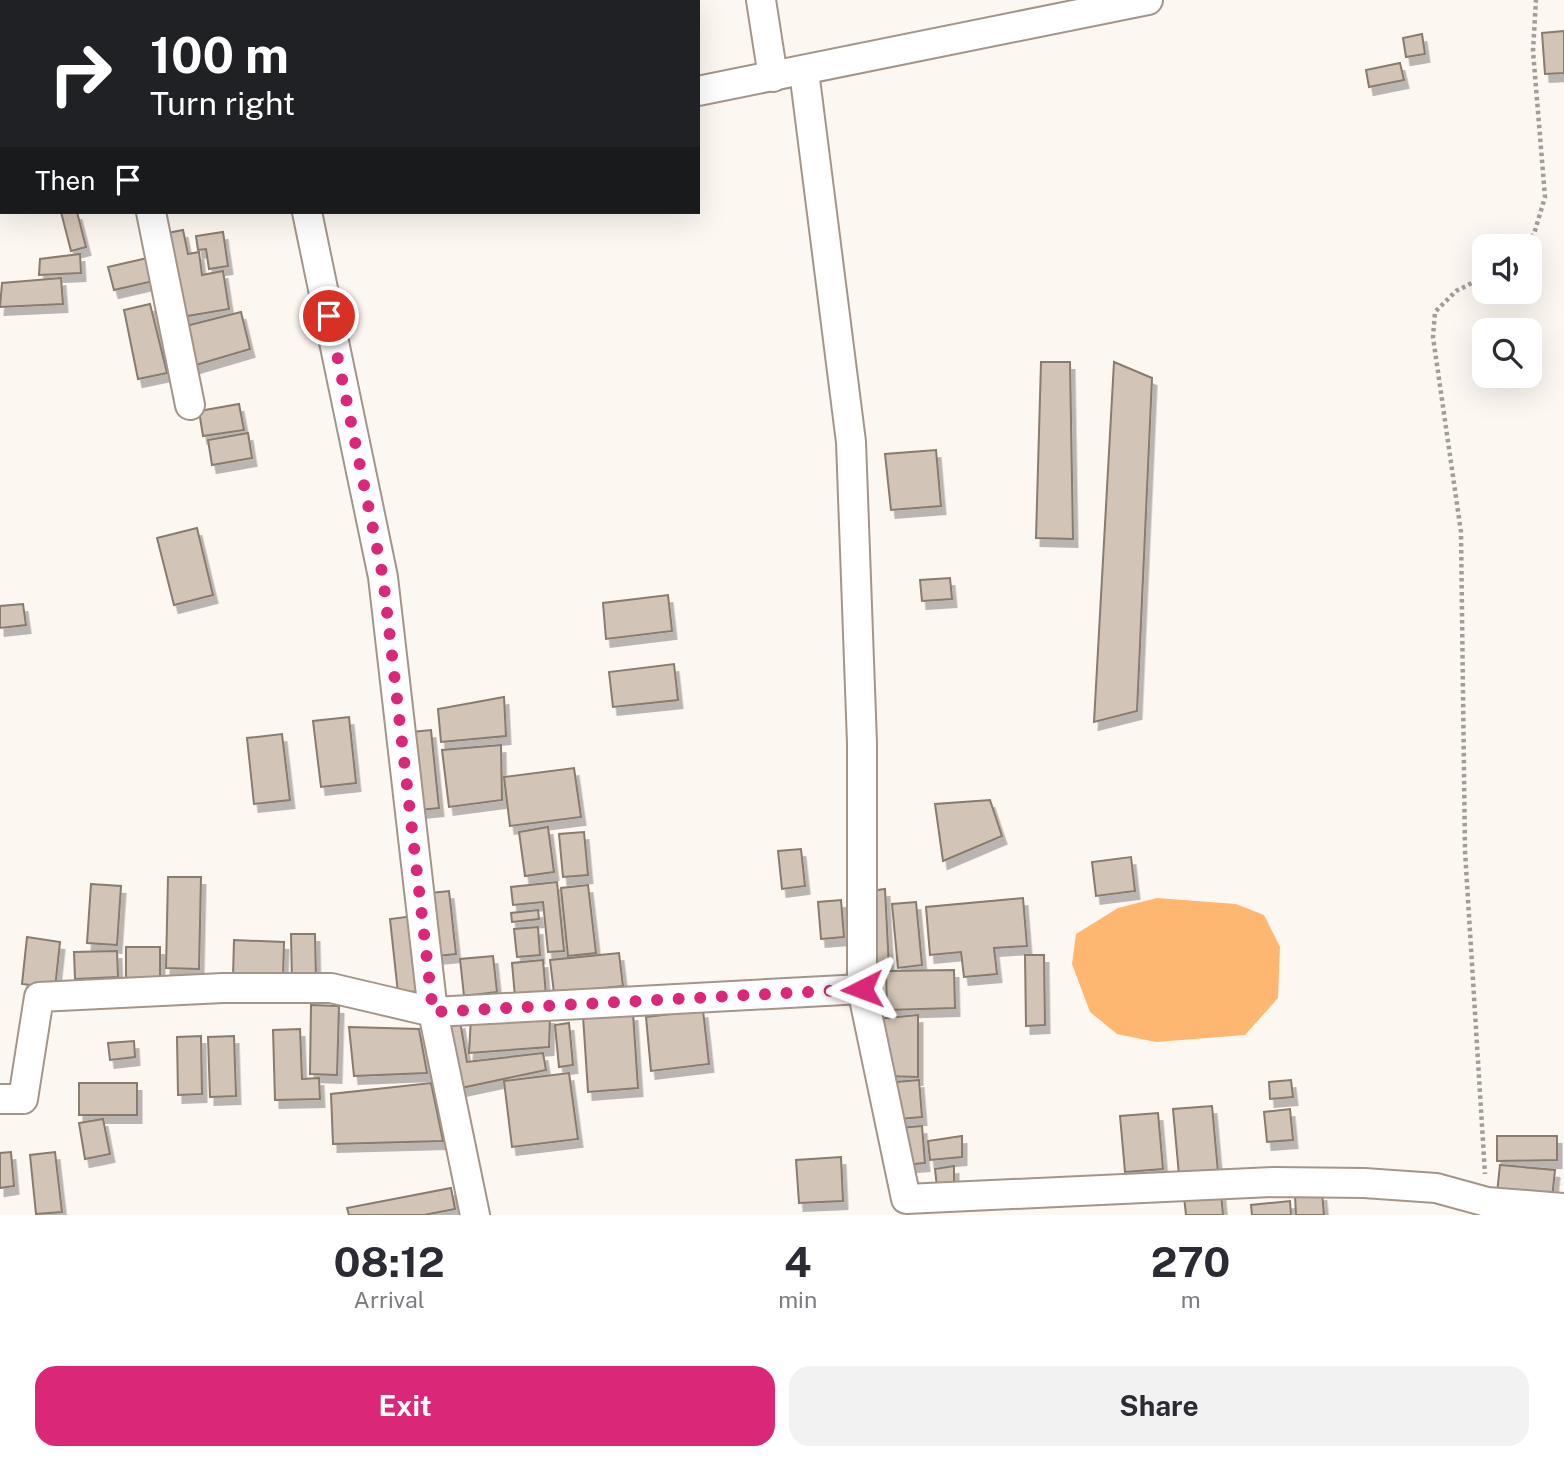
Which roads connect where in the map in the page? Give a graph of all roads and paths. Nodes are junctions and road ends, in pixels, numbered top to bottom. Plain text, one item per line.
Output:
1 (761, 0) edge
2 (1148, 0) edge
3 (1536, 0) edge
4 (804, 71) junction
5 (773, 77) junction
6 (700, 91) edge
7 (152, 214) edge
8 (307, 214) edge
9 (1534, 234) edge
10 (1472, 283) edge
11 (190, 405) dead end
12 (862, 989) junction
13 (433, 1012) junction
14 (0, 1098) edge
15 (1487, 1202) junction
16 (1564, 1208) edge
17 (475, 1215) edge

1 - 5 street
2 - 4 street
3 - 9 path
4 - 5 street
4 - 12 street
5 - 6 street
7 - 11 street
8 - 13 street
10 - 15 path
12 - 13 street
12 - 15 street
13 - 14 street
13 - 17 street
15 - 16 street

